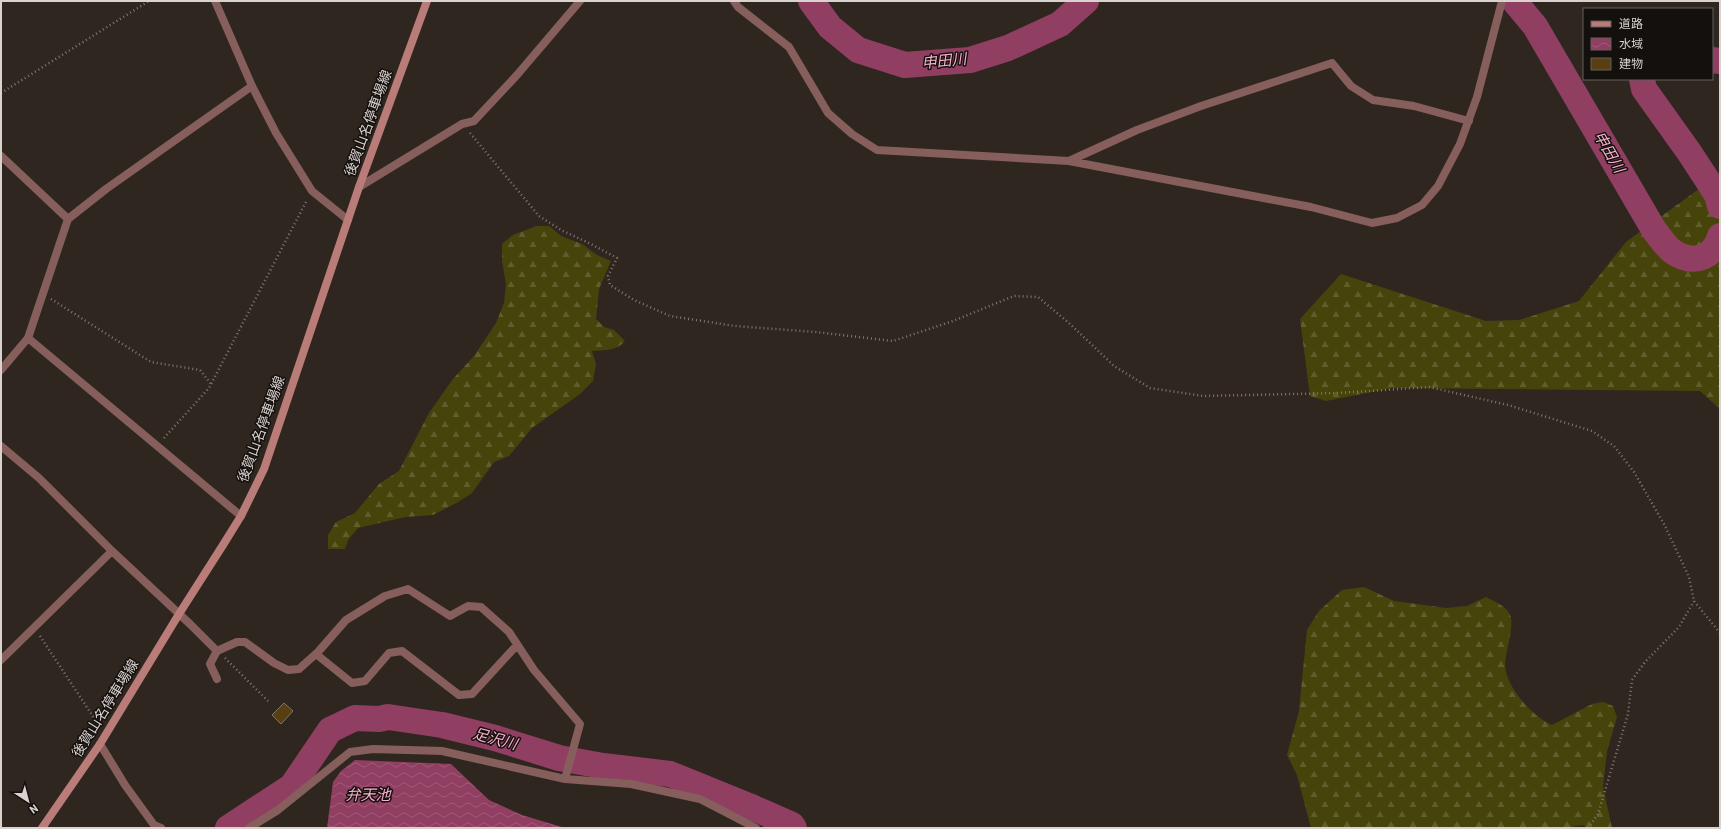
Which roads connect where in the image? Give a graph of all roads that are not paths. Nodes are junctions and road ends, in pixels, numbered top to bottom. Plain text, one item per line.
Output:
1 (215, 1) edge
2 (427, 1) edge
3 (580, 1) edge
4 (734, 1) edge
5 (1502, 5) edge
6 (252, 86) junction
7 (1469, 121) junction
8 (1, 156) edge
9 (1069, 161) junction
10 (359, 187) junction
11 (68, 219) junction
12 (348, 220) junction
13 (28, 338) junction
14 (1, 370) edge
15 (1, 446) edge
16 (241, 516) junction
17 (112, 551) junction
18 (179, 614) junction
19 (517, 645) junction
20 (217, 651) junction
21 (316, 654) junction
22 (1, 660) edge
23 (217, 679) dead end
24 (100, 744) junction
25 (565, 779) junction
26 (42, 828) edge
27 (161, 828) edge
28 (248, 828) edge
29 (756, 828) edge

1 - 6 street
2 - 10 main road, 後賀山名停車場線
3 - 10 street
4 - 9 street
5 - 7 street
6 - 11 street
6 - 12 street
7 - 9 street
7 - 9 street
8 - 11 street
10 - 12 main road, 後賀山名停車場線
11 - 13 street
12 - 16 main road, 後賀山名停車場線
13 - 14 street
13 - 16 street
15 - 17 street
16 - 18 main road, 後賀山名停車場線
17 - 18 street
17 - 22 street
18 - 20 street
18 - 24 main road, 後賀山名停車場線
19 - 21 street
19 - 21 street
19 - 25 street
20 - 21 street
20 - 23 street
24 - 26 main road, 後賀山名停車場線
24 - 27 street
25 - 28 street
25 - 29 street

